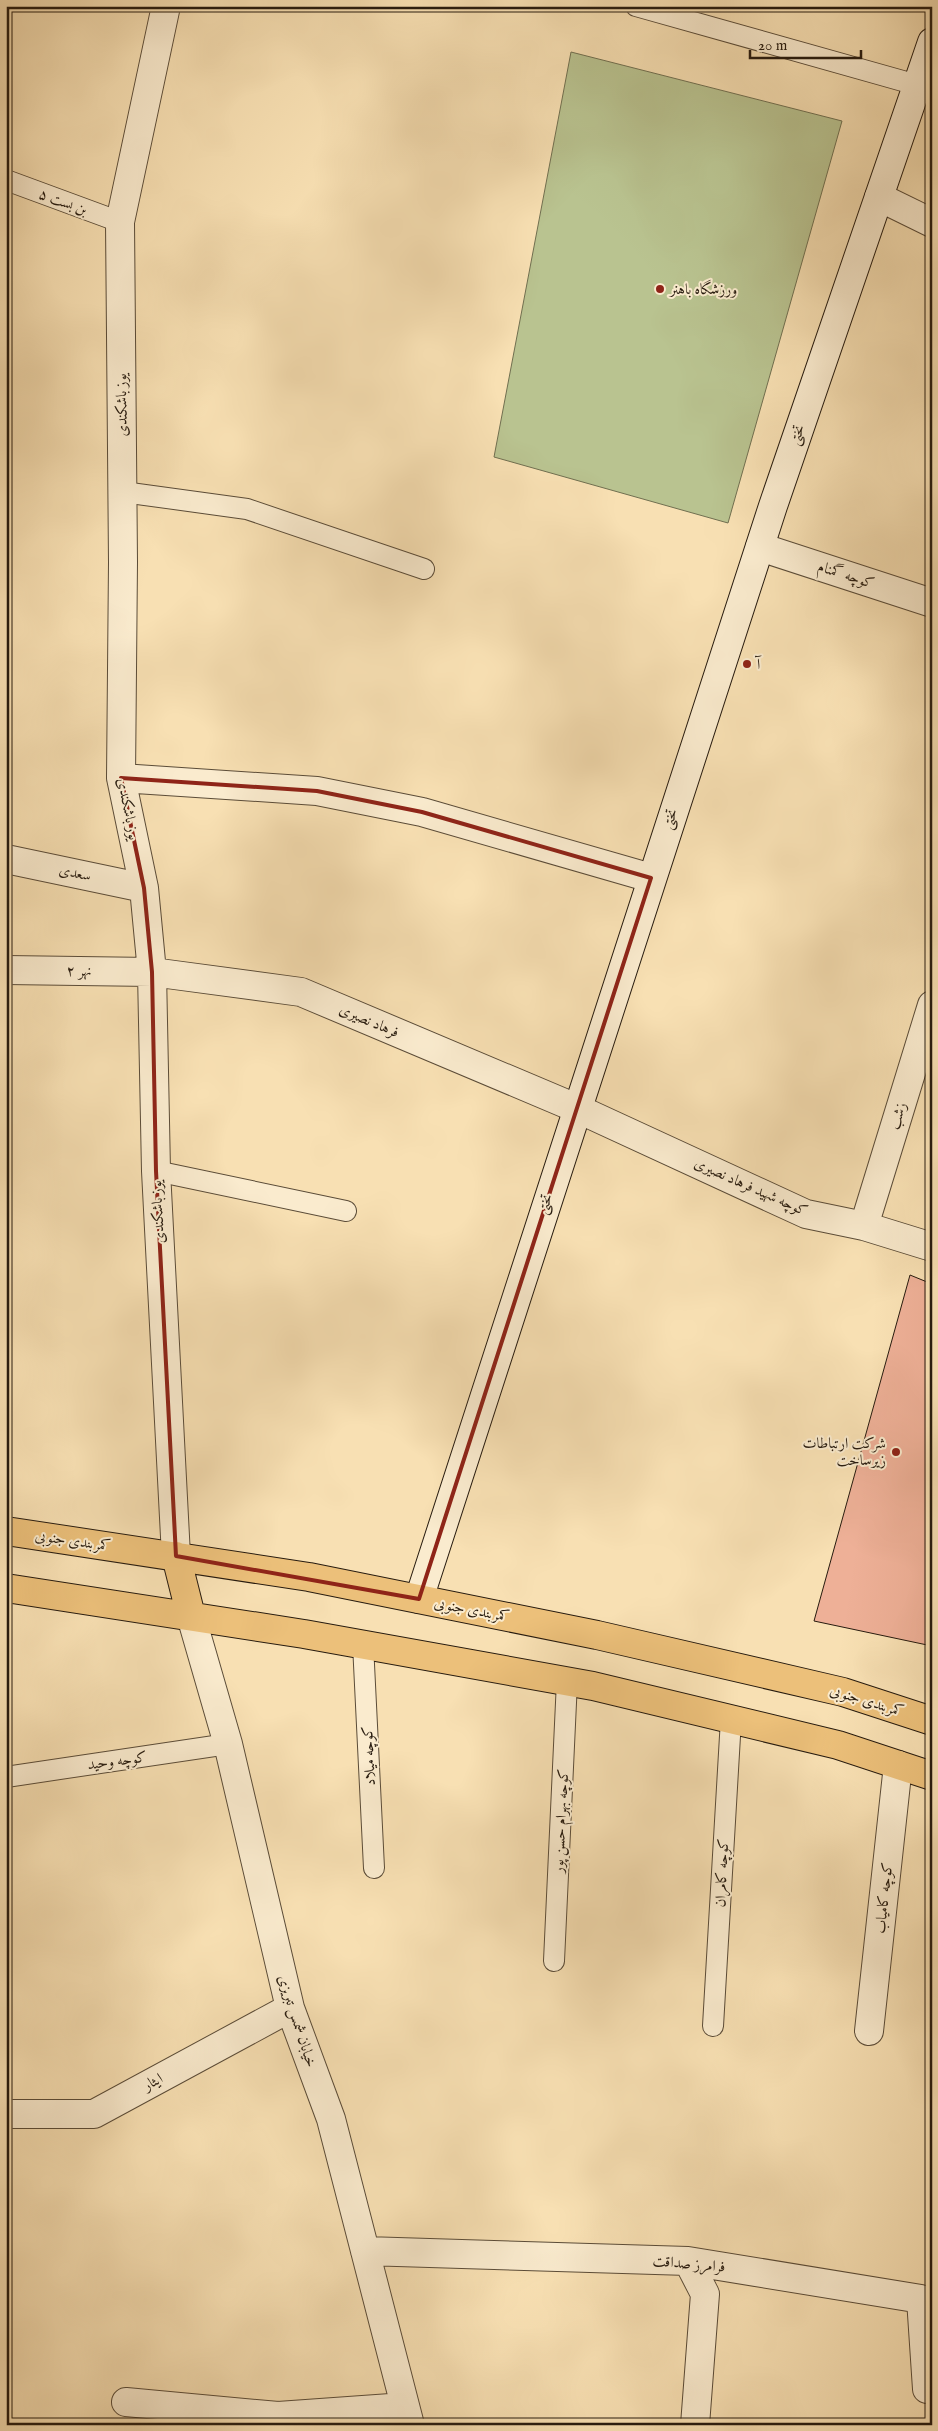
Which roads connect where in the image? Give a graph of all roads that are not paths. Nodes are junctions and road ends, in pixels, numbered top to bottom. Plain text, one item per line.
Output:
1 (166, 6) edge
2 (636, 6) edge
3 (932, 42) edge
4 (917, 85) junction
5 (6, 180) edge
6 (879, 197) junction
7 (120, 222) junction
8 (932, 223) edge
9 (123, 492) junction
10 (760, 547) junction
11 (424, 570) dead end
12 (932, 603) edge
13 (121, 778) junction
14 (6, 859) edge
15 (651, 878) junction
16 (144, 888) junction
17 (6, 970) edge
18 (152, 972) junction
19 (932, 1006) edge
20 (576, 1108) junction
21 (156, 1171) junction
22 (346, 1211) dead end
23 (864, 1226) junction
24 (932, 1247) edge
25 (6, 1531) edge
26 (176, 1556) junction
27 (6, 1588) edge
28 (419, 1599) junction
29 (191, 1616) junction
30 (363, 1644) junction
31 (567, 1681) junction
32 (731, 1719) junction
33 (932, 1721) edge
34 (228, 1744) junction
35 (898, 1765) junction
36 (932, 1776) edge
37 (6, 1777) edge
38 (374, 1868) dead end
39 (554, 1961) dead end
40 (290, 2008) junction
41 (713, 2026) dead end
42 (870, 2031) dead end
43 (6, 2114) edge
44 (365, 2251) junction
45 (688, 2261) junction
46 (926, 2389) dead end
47 (126, 2402) dead end
48 (407, 2416) edge
49 (695, 2425) edge

1 - 7 street, یوز باشکندی
2 - 4 lane
3 - 4 street, تختی
4 - 6 street, تختی
5 - 7 lane, بن بست ۵
6 - 8 street
6 - 10 street, تختی
7 - 9 street, یوز باشکندی
9 - 11 lane
9 - 13 street, یوز باشکندی
10 - 12 street, کوچه گمنام
10 - 15 street, تختی
13 - 15 street
13 - 16 street, یوز باشکندی
14 - 16 street, سعدی
15 - 20 street, تختی
16 - 18 street, یوز باشکندی
17 - 18 street, نهر ۲
18 - 20 street, فرهاد نصیری
18 - 21 street, یوز باشکندی
19 - 23 street, زشب
20 - 23 street, کوچه شهید فرهاد نصیری
20 - 28 street, تختی
21 - 22 lane
21 - 26 street, یوز باشکندی
23 - 24 street, کوچه شهید فرهاد نصیری
25 - 26 main road, کمربندی جنوبی
26 - 28 main road, کمربندی جنوبی
26 - 29 main road
27 - 29 main road
28 - 33 main road, کمربندی جنوبی
29 - 30 main road
29 - 34 street, خیابان شمس تبریزی
30 - 31 main road
30 - 38 lane, کوچه میلاد
31 - 32 main road
31 - 39 lane, کوچه بهرام حسن پور
32 - 35 main road
32 - 41 lane, کوچه کامران
34 - 37 lane, کوچه وحید
34 - 40 street, خیابان شمس تبریزی
35 - 36 main road
35 - 42 street, کوچه کامیاب
40 - 43 street, ایثار
40 - 44 street, خیابان شمس تبریزی
44 - 45 street, فرامرز صداقت
44 - 48 street, خیابان شمس تبریزی
45 - 46 street, فرامرز صداقت
45 - 49 street
47 - 48 street

